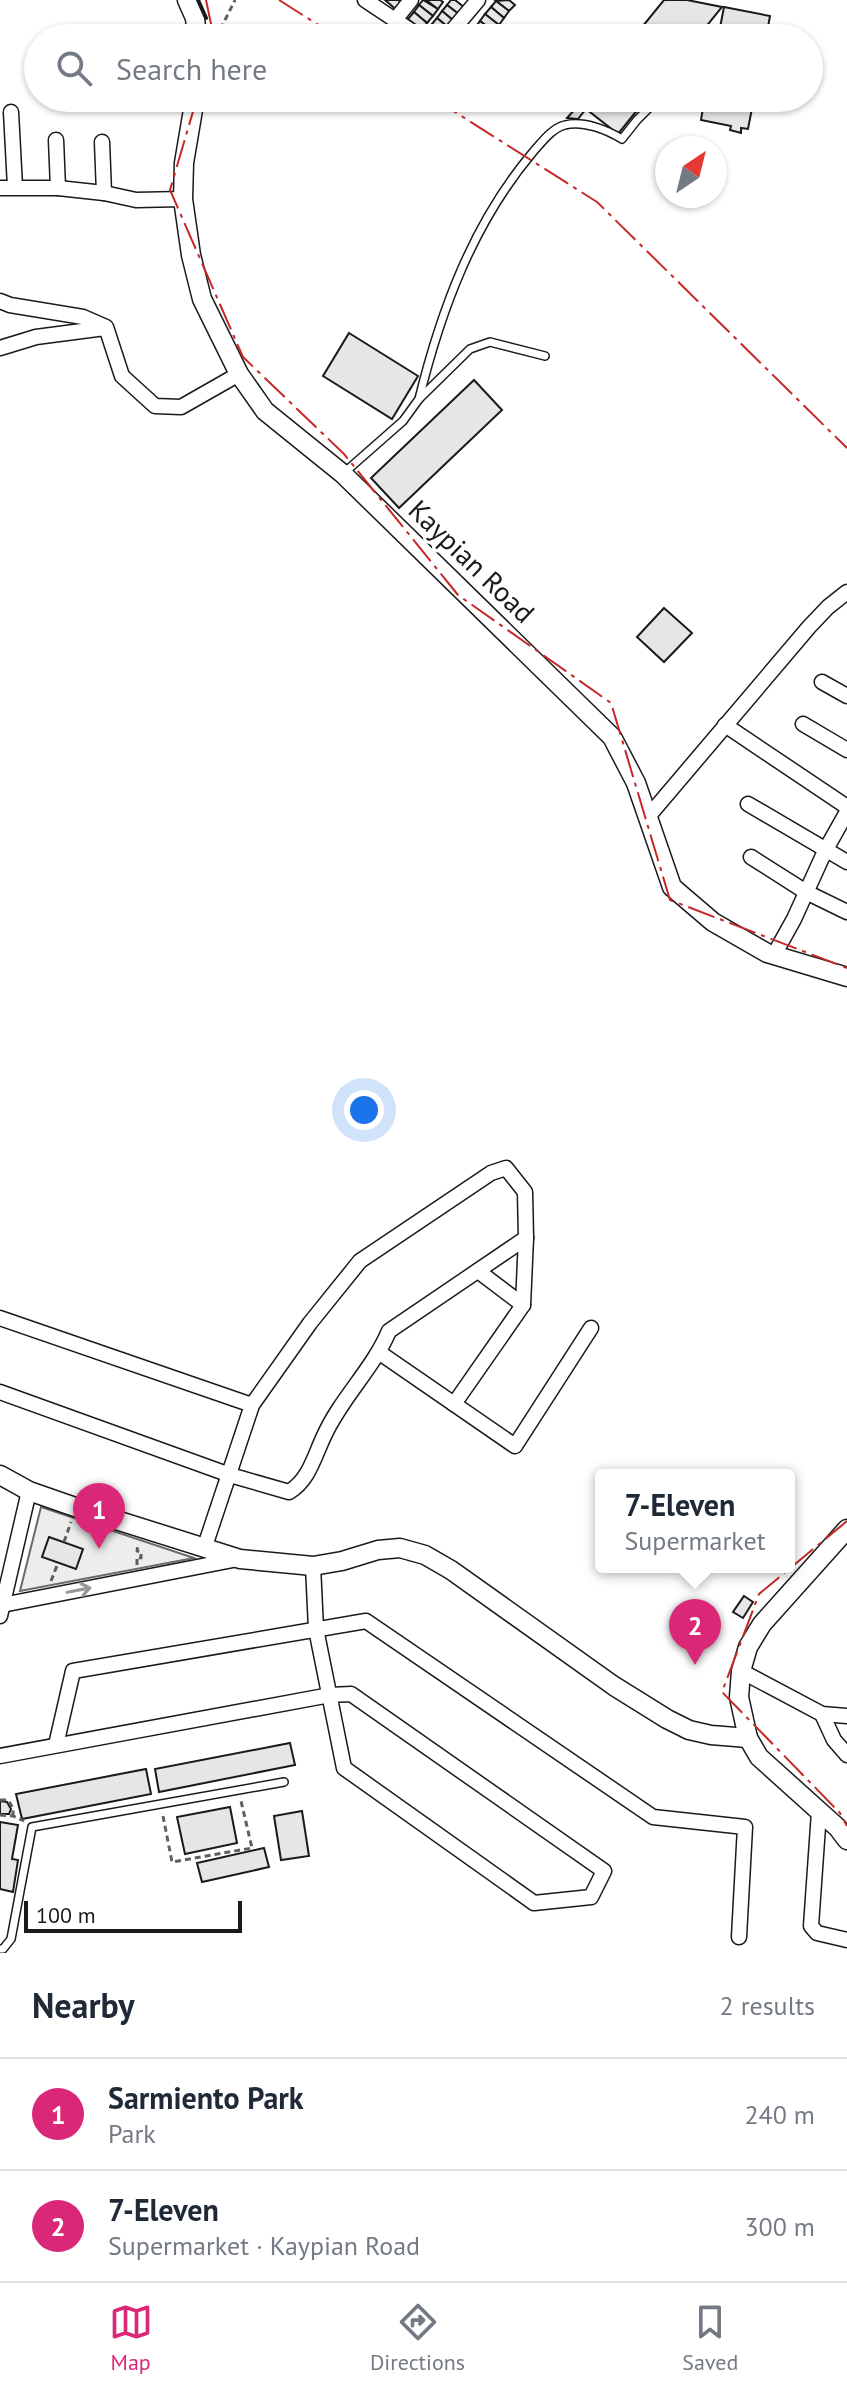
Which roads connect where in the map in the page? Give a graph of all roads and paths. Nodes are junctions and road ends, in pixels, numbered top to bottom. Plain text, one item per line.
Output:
1 (187, 0) edge
2 (235, 0) edge
3 (365, 0) edge
4 (411, 0) edge
5 (478, 0) edge
6 (395, 20) junction
7 (196, 24) edge
8 (223, 24) edge
9 (401, 24) edge
10 (458, 24) edge
11 (11, 112) dead end
12 (193, 112) edge
13 (645, 112) edge
14 (56, 140) dead end
15 (102, 142) dead end
16 (8, 188) edge
17 (58, 188) junction
18 (104, 193) junction
19 (183, 199) junction
20 (0, 301) edge
21 (106, 327) junction
22 (0, 348) edge
23 (545, 356) dead end
24 (239, 374) junction
25 (419, 399) junction
26 (343, 474) junction
27 (847, 592) edge
28 (822, 682) dead end
29 (847, 696) edge
30 (803, 724) dead end
31 (725, 725) junction
32 (847, 750) edge
33 (748, 804) dead end
34 (847, 809) edge
35 (647, 818) junction
36 (825, 851) junction
37 (751, 857) dead end
38 (847, 862) edge
39 (806, 892) junction
40 (847, 912) edge
41 (774, 955) junction
42 (847, 977) edge
43 (526, 1238) junction
44 (478, 1271) junction
45 (523, 1305) junction
46 (0, 1318) edge
47 (591, 1328) dead end
48 (380, 1353) junction
49 (0, 1392) edge
50 (454, 1404) junction
51 (252, 1405) junction
52 (0, 1475) edge
53 (230, 1475) junction
54 (29, 1491) junction
55 (71, 1521) dead end
56 (847, 1529) edge
57 (64, 1542) dead end
58 (204, 1549) junction
59 (240, 1559) junction
60 (313, 1566) junction
61 (1, 1610) edge
62 (316, 1629) junction
63 (741, 1671) junction
64 (330, 1695) junction
65 (822, 1714) junction
66 (847, 1716) edge
67 (748, 1738) junction
68 (56, 1745) junction
69 (847, 1755) edge
70 (0, 1756) edge
71 (284, 1782) dead end
72 (238, 1790) junction
73 (0, 1800) edge
74 (160, 1804) junction
75 (819, 1812) junction
76 (0, 1815) edge
77 (13, 1816) junction
78 (27, 1822) dead end
79 (847, 1840) edge
80 (739, 1937) dead end
81 (847, 1940) edge
82 (0, 1949) edge

1 - 7 main road
2 - 8 path
3 - 6 street
4 - 6 street
5 - 10 street
6 - 9 street
11 - 16 street
12 - 19 main road, Kaypian Road
13 - 25 lane
14 - 17 street
15 - 18 street
16 - 17 street
17 - 18 street
18 - 19 street
19 - 24 main road, Kaypian Road
20 - 21 street
21 - 22 street
21 - 24 street
23 - 25 lane
24 - 26 main road, Kaypian Road
25 - 26 lane
26 - 35 main road, Kaypian Road
27 - 31 street
28 - 29 street
30 - 32 street
31 - 34 street
31 - 35 street
33 - 36 street
34 - 36 street
35 - 41 main road, Kaypian Road
36 - 38 street
36 - 39 street
37 - 39 street
39 - 40 street
39 - 41 street
41 - 42 main road, Kaypian Road
43 - 44 street
43 - 45 street
43 - 51 street
44 - 45 street
44 - 48 street
45 - 50 street
46 - 51 street
47 - 50 street
48 - 50 street
48 - 53 street
49 - 53 street
51 - 53 street
52 - 54 main road
53 - 58 street
54 - 58 main road
54 - 61 street
55 - 57 path
56 - 63 main road
58 - 59 main road
59 - 60 main road
61 -> 59 street
60 - 62 street
60 - 67 main road
62 - 64 street
62 - 68 street
62 - 80 street
63 - 65 street
63 - 67 main road
64 - 64 street
64 - 68 street
65 - 66 street
65 - 69 street
67 - 75 main road
68 - 70 street
71 - 72 lane
72 - 74 lane
72 - 74 path
73 - 77 path
74 - 82 lane
75 - 79 main road
75 - 81 street
76 - 77 path
77 - 78 path

